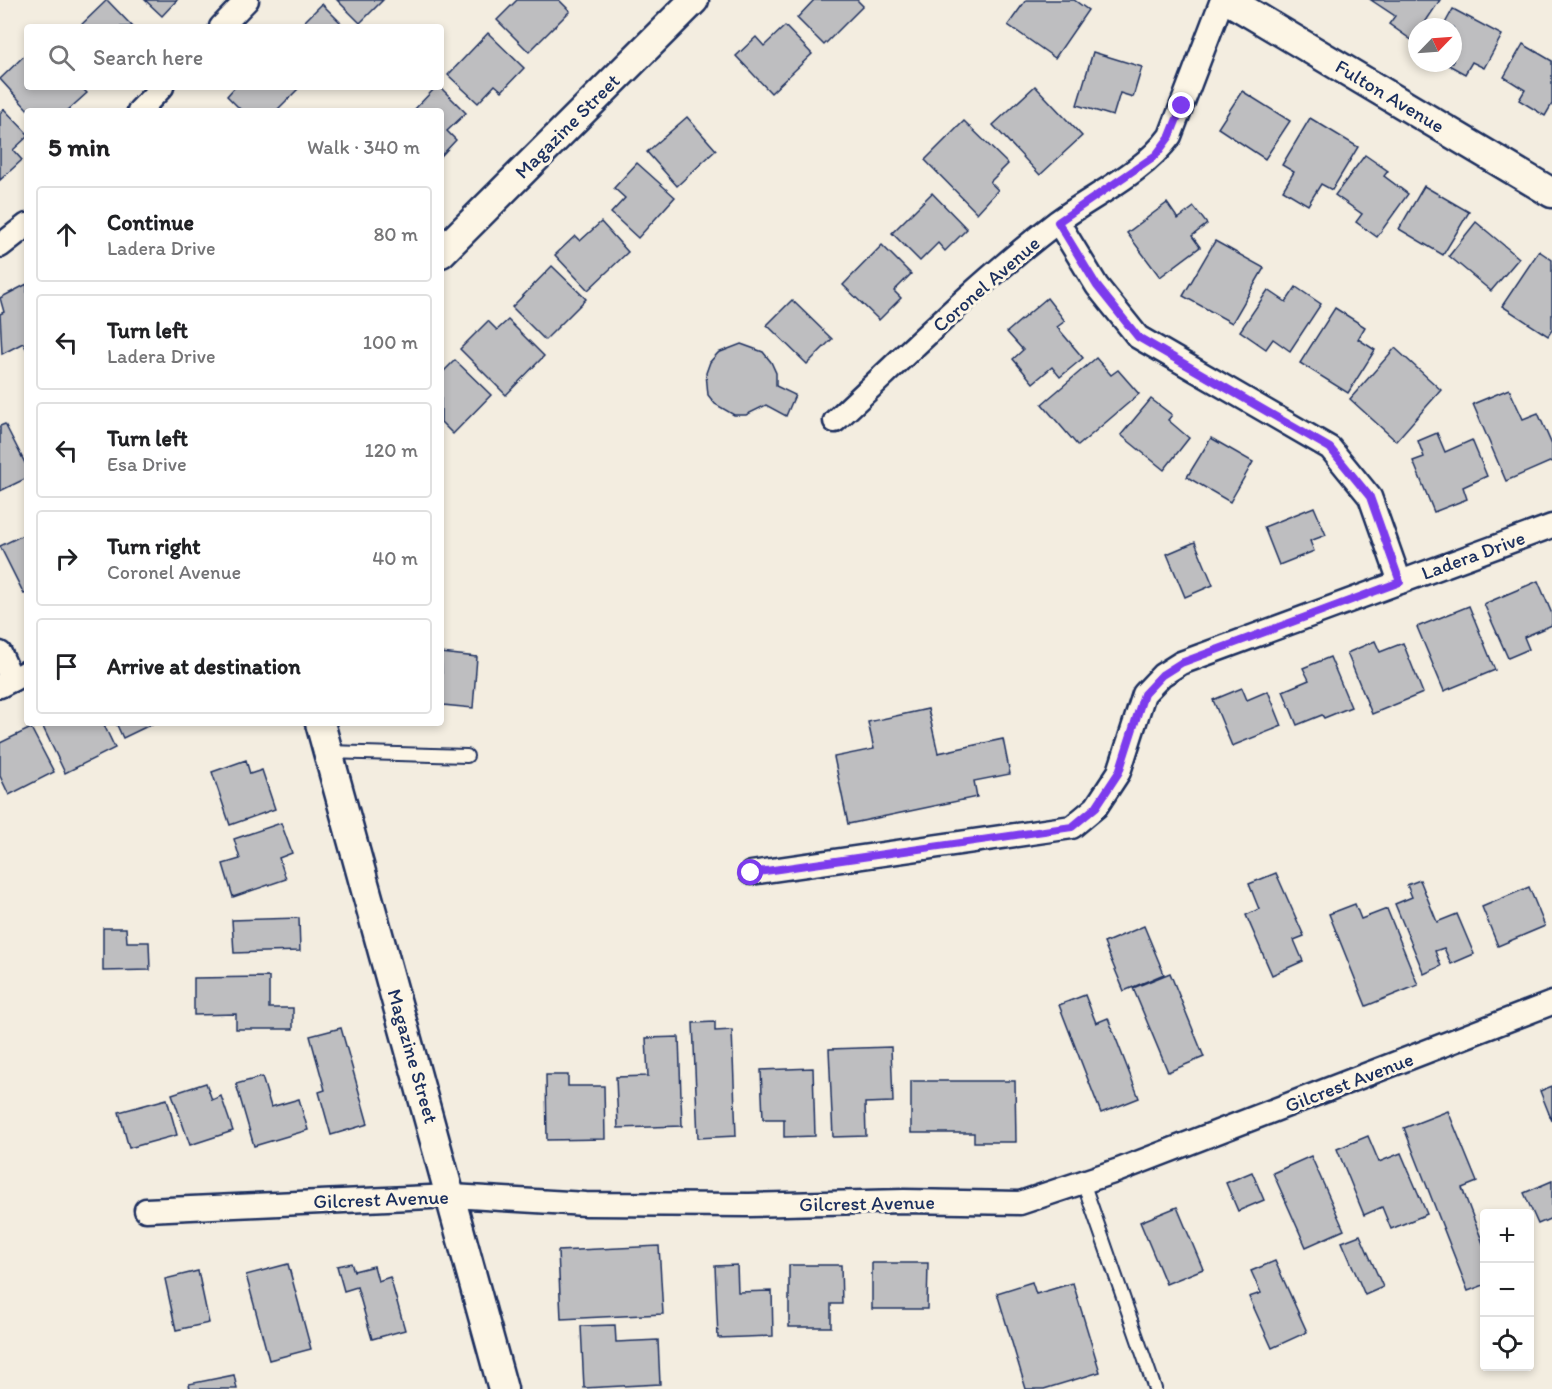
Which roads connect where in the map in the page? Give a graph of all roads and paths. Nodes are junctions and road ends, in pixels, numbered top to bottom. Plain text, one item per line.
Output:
1 (247, 0) edge
2 (694, 0) edge
3 (1222, 0) edge
4 (1228, 0) edge
5 (224, 24) edge
6 (159, 90) edge
7 (142, 108) edge
8 (1552, 193) edge
9 (1058, 222) junction
10 (24, 227) edge
11 (0, 246) edge
12 (444, 251) edge
13 (835, 421) dead end
14 (1552, 526) edge
15 (1400, 582) junction
16 (0, 653) edge
17 (13, 679) edge
18 (321, 726) edge
19 (328, 752) junction
20 (467, 756) dead end
21 (751, 873) dead end
22 (1552, 1003) edge
23 (1083, 1182) junction
24 (452, 1196) junction
25 (146, 1210) dead end
26 (503, 1389) edge
27 (1155, 1389) edge

1 - 5 street
2 - 12 street, Magazine Street
3 - 9 street, Coronel Avenue
4 - 8 street, Fulton Avenue
6 - 7 street
9 - 13 street, Coronel Avenue
9 - 15 street
10 - 11 street
14 - 15 street, Ladera Drive
15 - 21 street, Ladera Drive
16 - 17 street
18 - 19 street, Magazine Street
19 - 20 lane
19 - 24 street, Magazine Street
22 - 23 street, Gilcrest Avenue
23 - 24 street, Gilcrest Avenue
23 - 27 lane
24 - 25 street, Gilcrest Avenue
24 - 26 street, Magazine Street

